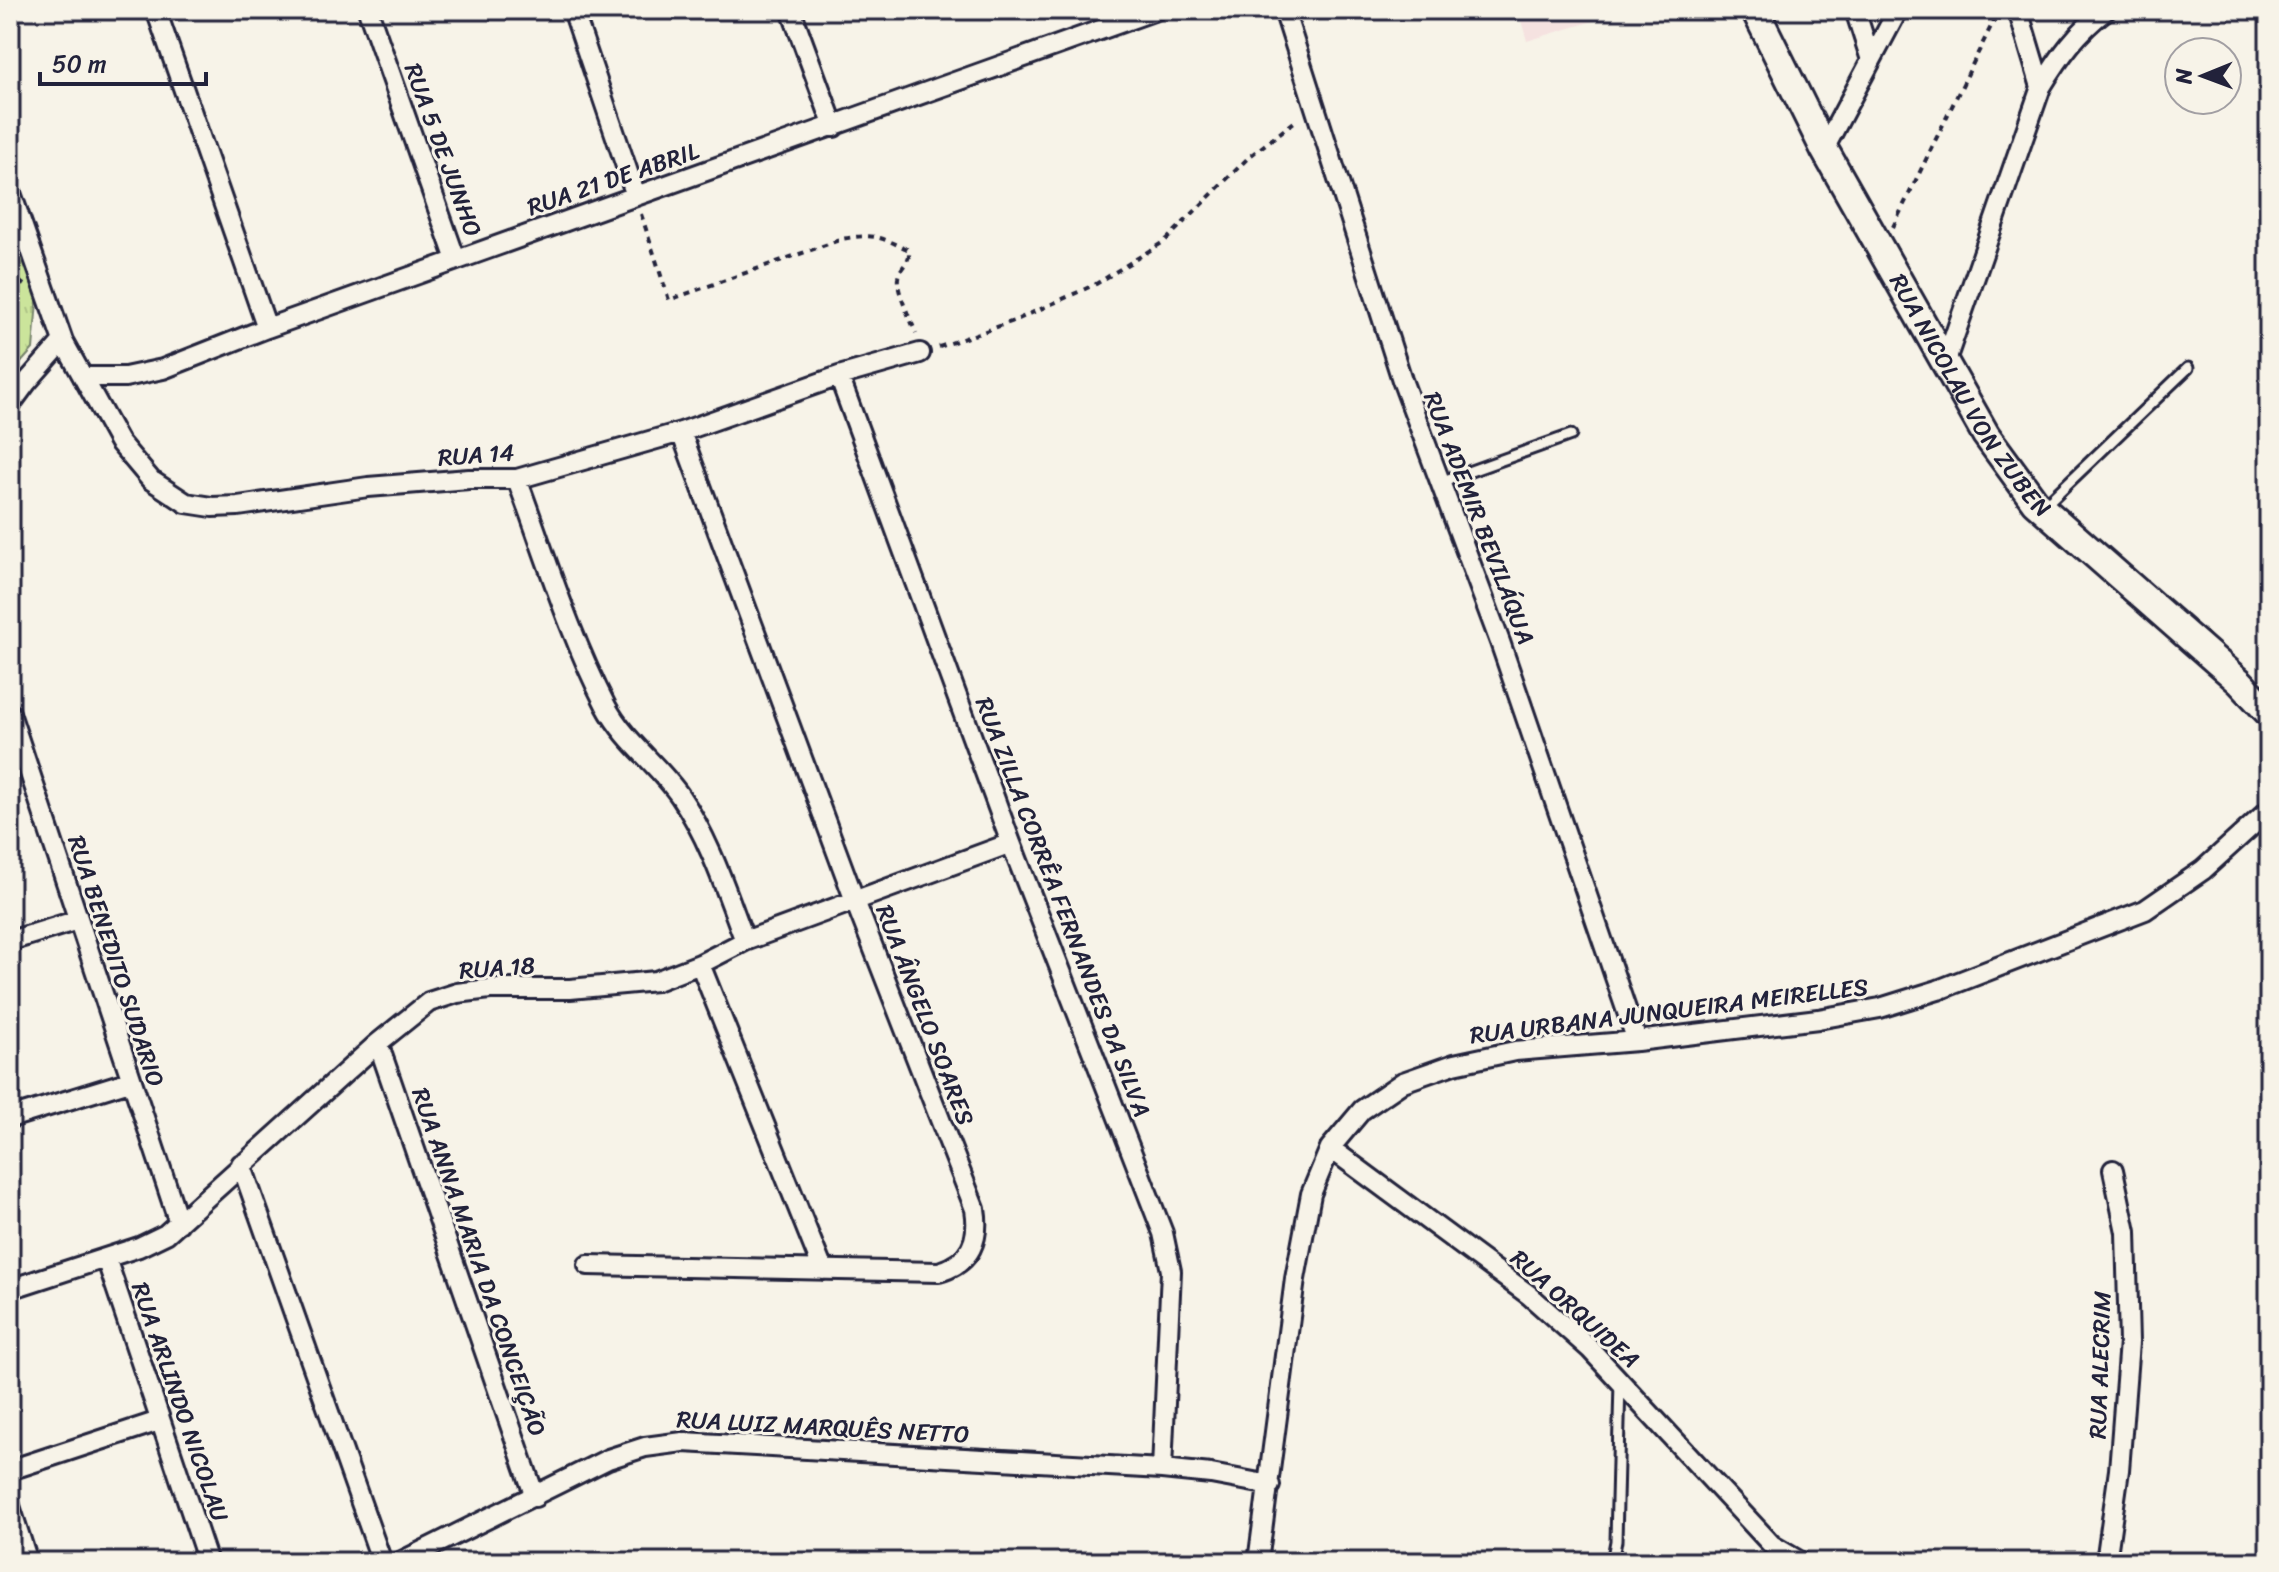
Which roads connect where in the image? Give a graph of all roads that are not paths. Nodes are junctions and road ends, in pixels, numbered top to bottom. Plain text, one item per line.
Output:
1 (156, 10) edge
2 (368, 10) edge
3 (573, 10) edge
4 (791, 10) edge
5 (1156, 10) edge
6 (1284, 10) edge
7 (1755, 10) edge
8 (1855, 10) edge
9 (1898, 10) edge
10 (2018, 10) edge
11 (2106, 10) edge
12 (1871, 60) junction
13 (2041, 87) junction
14 (834, 127) junction
15 (1824, 149) junction
16 (10, 190) edge
17 (636, 196) junction
18 (456, 260) junction
19 (267, 328) junction
20 (63, 341) junction
21 (926, 351) road end
22 (1945, 363) junction
23 (2188, 368) dead end
24 (839, 376) junction
25 (83, 377) junction
26 (10, 405) edge
27 (681, 432) junction
28 (1571, 435) dead end
29 (517, 479) junction
30 (1440, 482) junction
31 (2042, 508) junction
32 (10, 713) edge
33 (2269, 713) edge
34 (2269, 810) edge
35 (1011, 843) junction
36 (855, 901) junction
37 (78, 920) junction
38 (10, 941) edge
39 (745, 941) junction
40 (700, 964) junction
41 (1637, 1041) junction
42 (378, 1043) junction
43 (130, 1081) junction
44 (10, 1118) edge
45 (1330, 1148) junction
46 (241, 1164) junction
47 (2113, 1170) dead end
48 (179, 1223) junction
49 (106, 1258) junction
50 (588, 1265) dead end
51 (823, 1270) junction
52 (10, 1289) edge
53 (1620, 1381) junction
54 (159, 1421) junction
55 (1162, 1469) junction
56 (10, 1470) edge
57 (1270, 1485) junction
58 (535, 1497) junction
59 (10, 1506) edge
60 (28, 1562) edge
61 (208, 1562) edge
62 (382, 1562) edge
63 (400, 1562) edge
64 (1258, 1562) edge
65 (1612, 1562) edge
66 (1801, 1562) edge
67 (2106, 1562) edge

1 - 19 street
2 - 18 street, RUA 5 DE JUNHO
3 - 17 street
4 - 14 street
5 - 14 street, RUA 21 DE ABRIL
6 - 30 street, RUA ADEMIR BEVILÁQUA
7 - 15 street, RUA NICOLAU VON ZUBEN
8 - 12 street
9 - 12 street
10 - 13 street
11 - 13 street
12 - 15 street
13 - 22 street
14 - 17 street, RUA 21 DE ABRIL
15 - 22 street, RUA NICOLAU VON ZUBEN
16 - 20 street, RUA 14
17 - 18 street, RUA 21 DE ABRIL
18 - 19 street, RUA 21 DE ABRIL
19 - 25 street, RUA 21 DE ABRIL
20 - 25 street, RUA 14
20 - 26 street
21 - 24 street, RUA 14
22 - 31 street, RUA NICOLAU VON ZUBEN
23 - 31 lane
24 - 27 street, RUA 14
24 - 35 street, RUA ZILLA CORRÊA FERNANDES DA SILVA
25 - 29 street, RUA 14
27 - 29 street, RUA 14
27 - 36 street, RUA ÂNGELO SOARES
28 - 30 lane
29 - 39 street
30 - 41 street, RUA ADEMIR BEVILÁQUA
31 - 33 street, RUA NICOLAU VON ZUBEN
32 - 37 street, RUA BENEDITO SUDARIO
34 - 41 street, RUA URBANA JUNQUEIRA MEIRELLES
35 - 36 street, RUA 18
35 - 55 street, RUA ZILLA CORRÊA FERNANDES DA SILVA
36 - 39 street, RUA 18
36 - 51 street, RUA ÂNGELO SOARES
37 - 38 street
37 - 43 street, RUA BENEDITO SUDARIO
39 - 40 street, RUA 18
40 - 42 street, RUA 18
40 - 51 street
41 - 45 street, RUA URBANA JUNQUEIRA MEIRELLES
42 - 46 street, RUA 18
42 - 58 street, RUA ANNA MARIA DA CONCEIÇÃO
43 - 44 street
43 - 48 street, RUA BENEDITO SUDARIO
45 - 53 street, RUA ORQUIDEA
45 - 57 street, RUA URBANA JUNQUEIRA MEIRELLES
46 - 48 street, RUA 18
46 - 62 street
47 - 67 street, RUA ALECRIM
48 - 49 street, RUA 18
49 - 52 street, RUA 18
49 - 54 street, RUA ARLINDO NICOLAU
50 - 51 street, RUA ÂNGELO SOARES
53 - 65 lane
53 - 66 street, RUA ORQUIDEA
54 - 56 street
54 - 61 street, RUA ARLINDO NICOLAU
55 - 57 street, RUA LUIZ MARQUÊS NETTO
55 - 58 street, RUA LUIZ MARQUÊS NETTO
57 - 64 street, RUA URBANA JUNQUEIRA MEIRELLES
58 - 63 street, RUA LUIZ MARQUÊS NETTO
59 - 60 street

